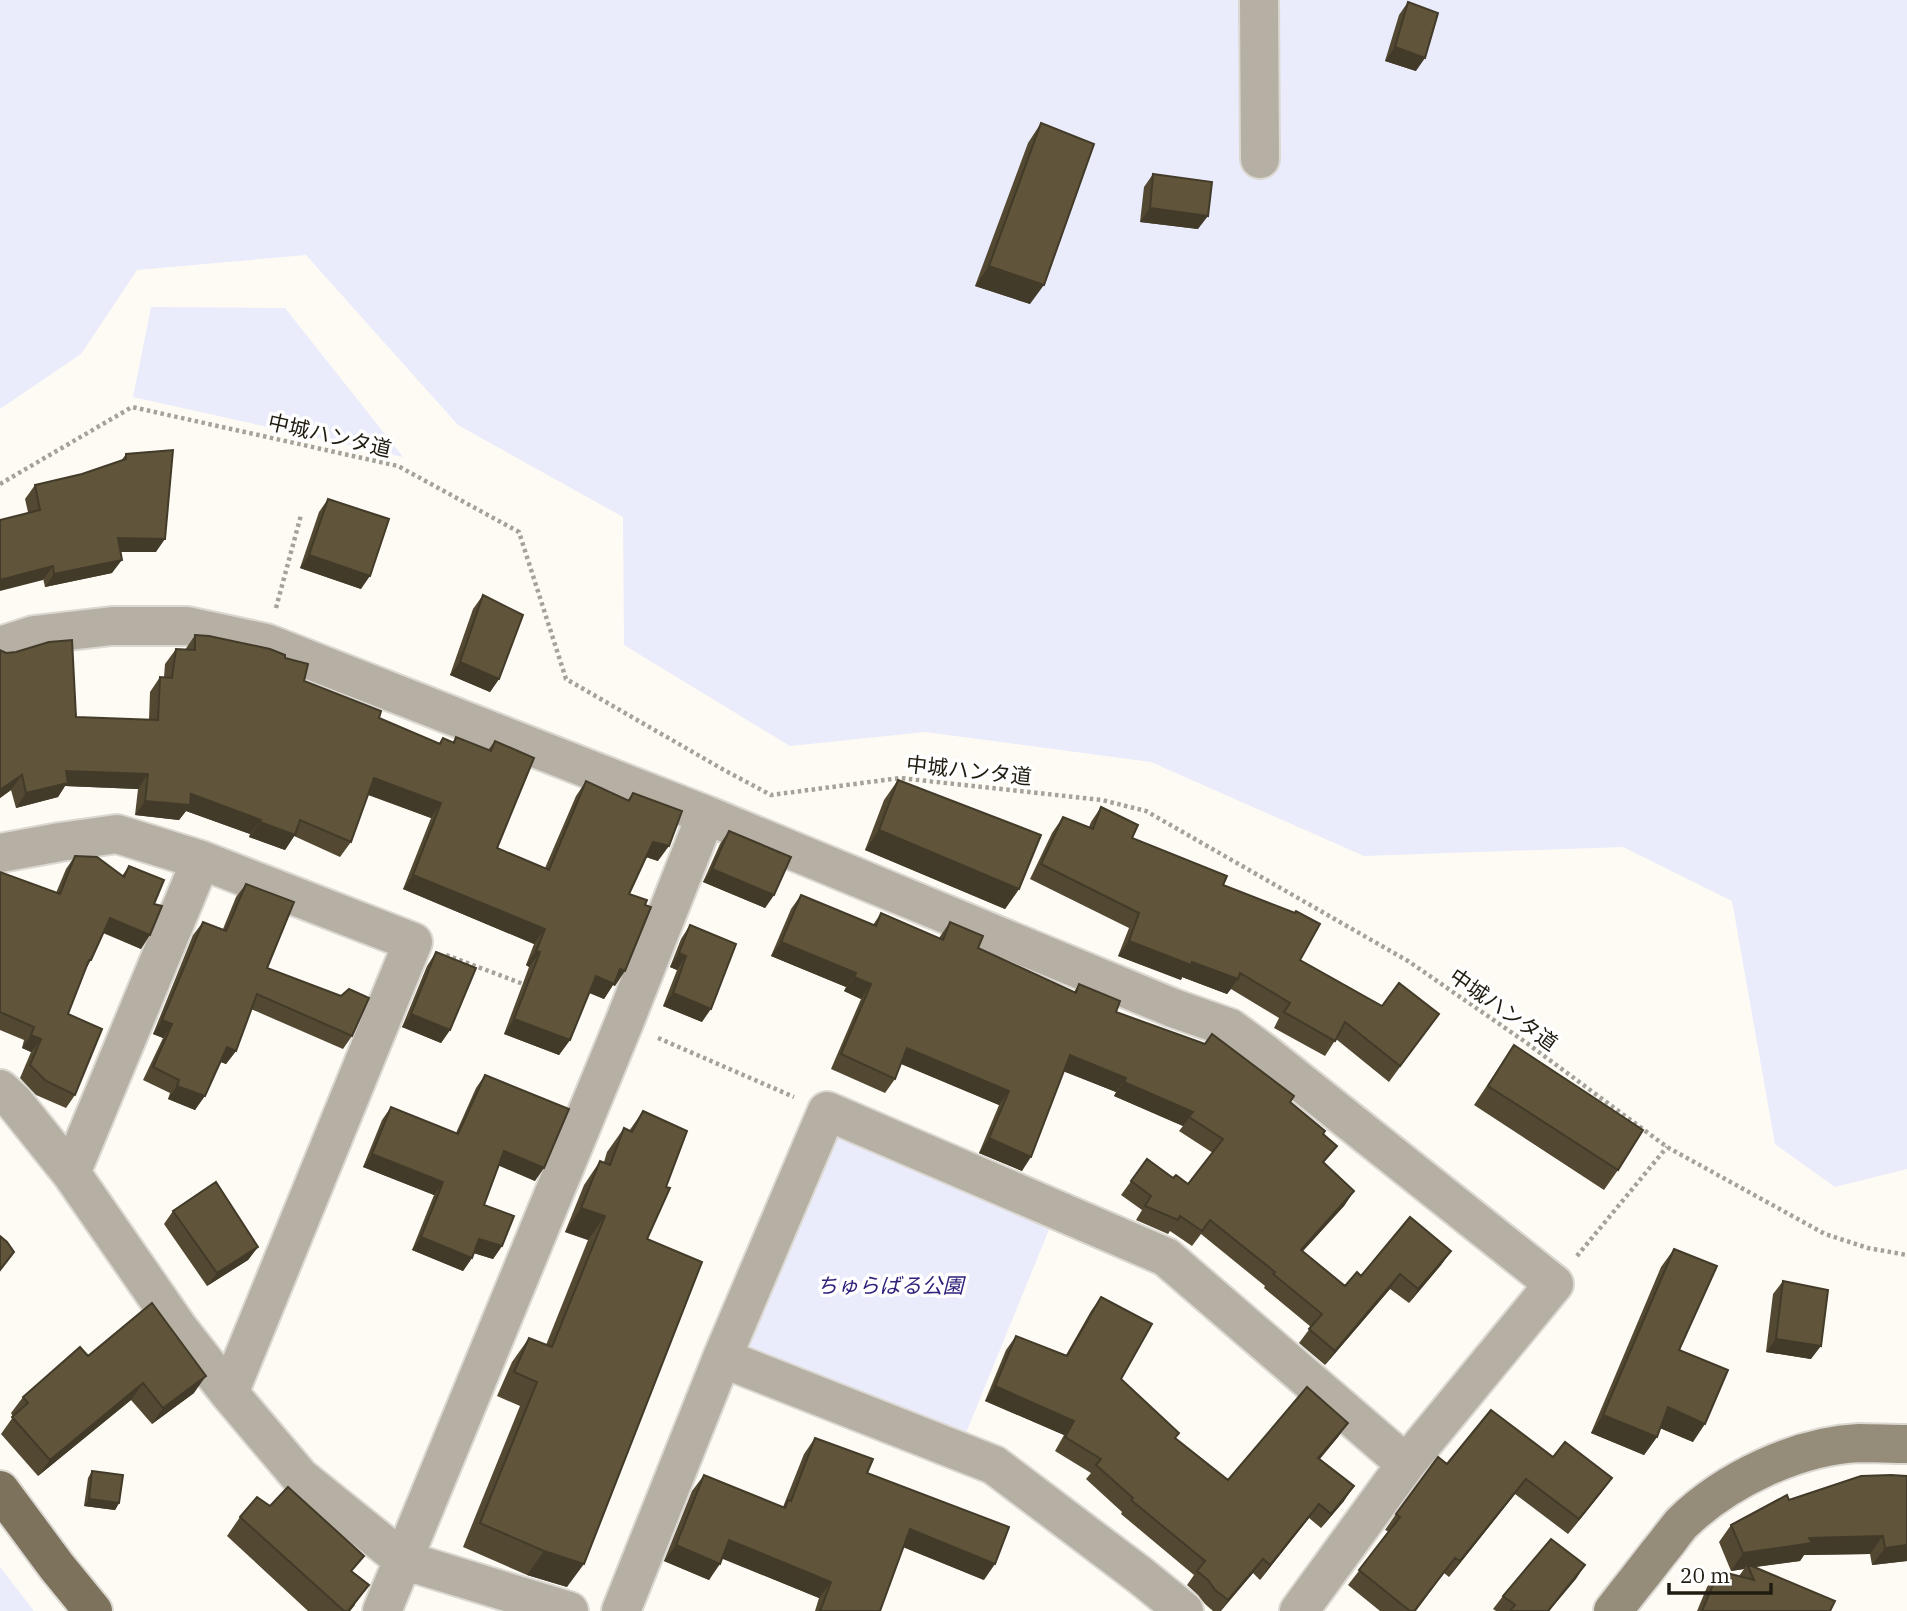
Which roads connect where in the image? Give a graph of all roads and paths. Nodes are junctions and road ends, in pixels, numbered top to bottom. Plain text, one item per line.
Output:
1 (1259, 0) edge
2 (1260, 159) dead end
3 (0, 484) edge
4 (301, 515) dead end
5 (266, 643) junction
6 (0, 646) edge
7 (706, 815) junction
8 (0, 853) edge
9 (201, 860) junction
10 (413, 942) junction
11 (537, 989) edge
12 (624, 1023) junction
13 (0, 1089) edge
14 (827, 1111) junction
15 (1667, 1147) junction
16 (71, 1173) junction
17 (1907, 1255) edge
18 (1554, 1284) junction
19 (722, 1358) junction
20 (229, 1393) junction
21 (1907, 1444) edge
22 (1406, 1464) junction
23 (0, 1490) edge
24 (403, 1560) junction
25 (93, 1611) edge
26 (382, 1611) edge
27 (569, 1611) edge
28 (621, 1611) edge
29 (1184, 1611) edge
30 (1299, 1611) edge
31 (1613, 1611) edge

1 - 2 street
3 - 15 path, 中城ハンタ道
4 - 5 path
5 - 6 street
5 - 7 street
7 - 12 street
7 - 18 street
8 - 9 street
9 - 10 street
9 - 16 street
10 - 11 path
10 - 20 street
12 - 14 path
12 - 24 street
13 - 16 street
14 - 19 street
14 - 22 street
15 - 17 path, 中城ハンタ道
15 - 18 path
16 - 20 street
18 - 22 street
19 - 28 street
19 - 29 street
20 - 24 street
21 - 31 street
22 - 30 street
23 - 25 main road
24 - 26 street
24 - 27 street

